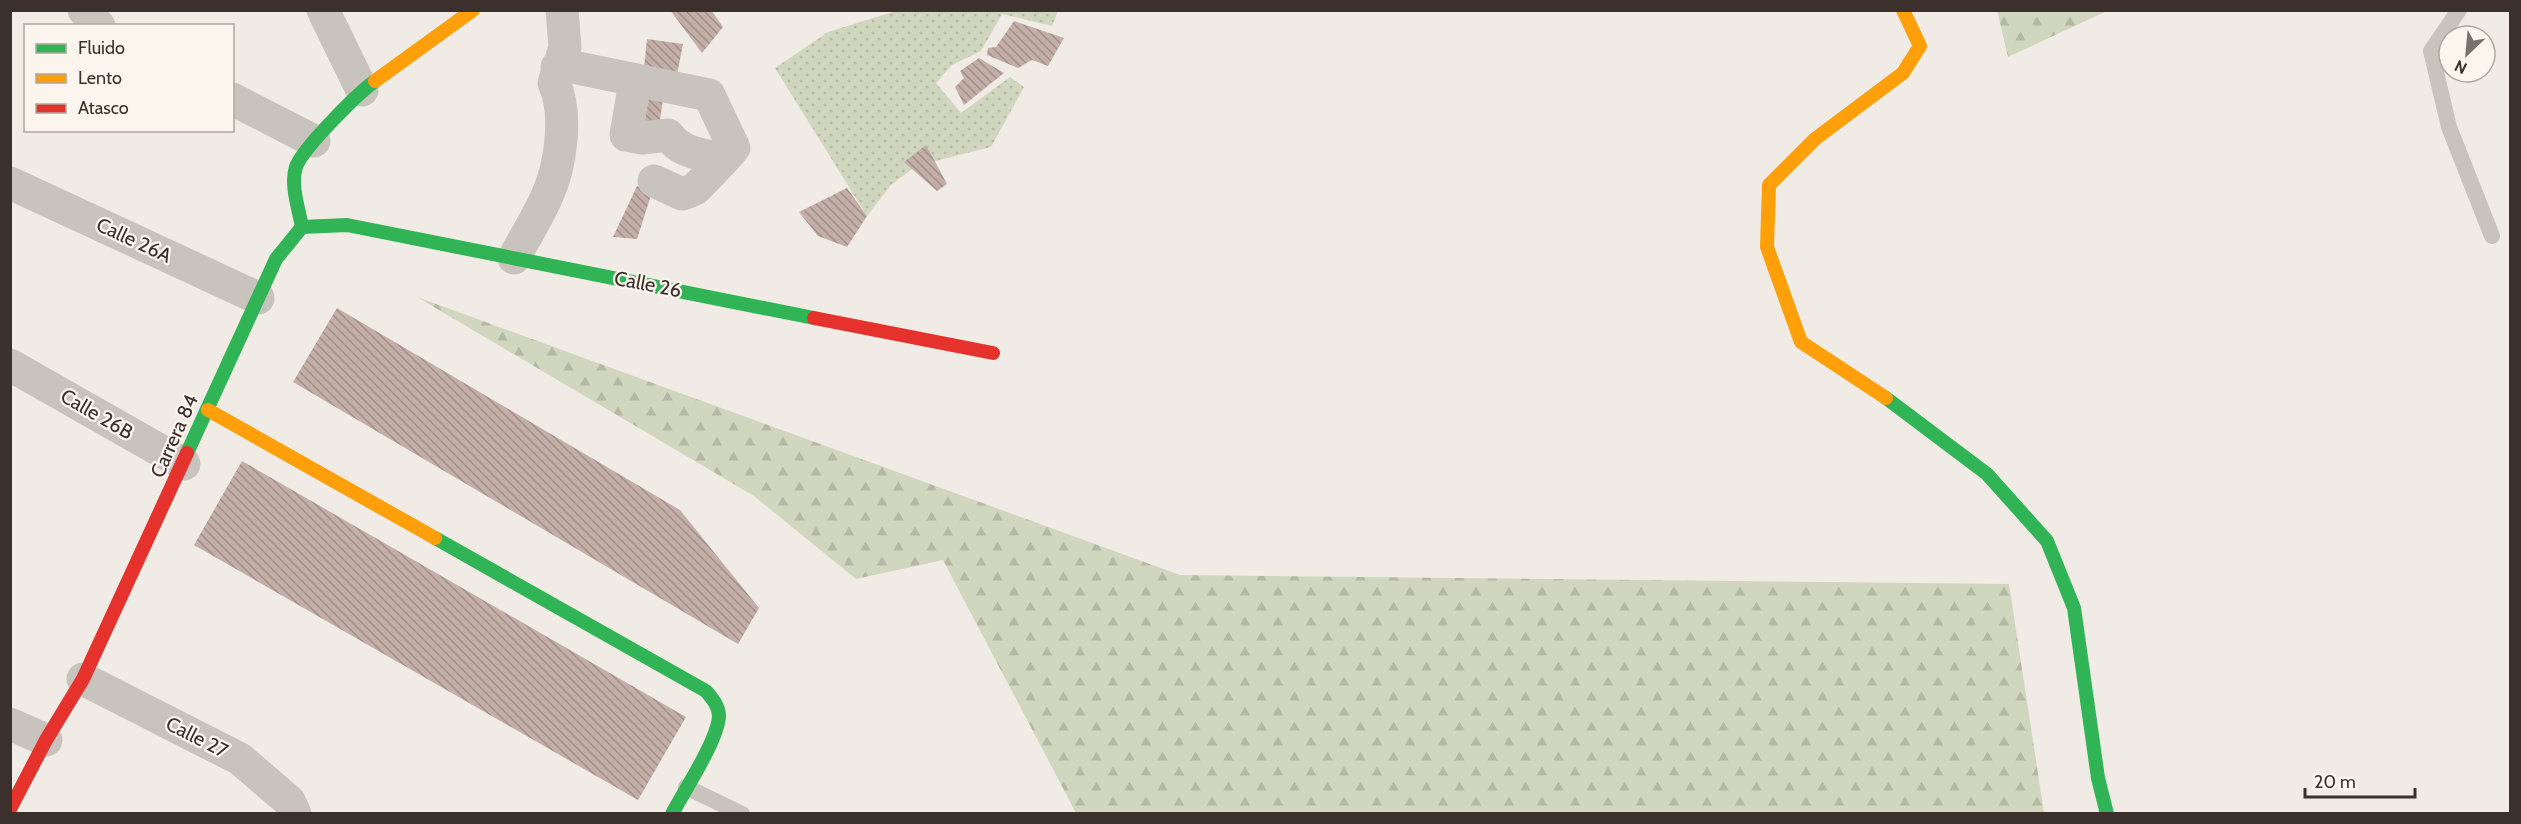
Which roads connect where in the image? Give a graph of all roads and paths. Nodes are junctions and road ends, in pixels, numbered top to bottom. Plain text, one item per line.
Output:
1 (84, 10) edge
2 (323, 10) edge
3 (473, 10) edge
4 (562, 10) edge
5 (1904, 10) edge
6 (2459, 10) edge
7 (97, 24) edge
8 (557, 67) junction
9 (635, 82) junction
10 (669, 88) junction
11 (362, 90) junction
12 (234, 100) edge
13 (666, 136) junction
14 (314, 141) junction
15 (718, 164) junction
16 (654, 182) dead end
17 (10, 183) edge
18 (302, 227) junction
19 (2492, 236) dead end
20 (514, 258) junction
21 (258, 298) junction
22 (993, 353) dead end
23 (10, 365) edge
24 (208, 410) junction
25 (184, 464) junction
26 (83, 679) junction
27 (10, 724) edge
28 (46, 740) junction
29 (686, 788) junction
30 (10, 808) edge
31 (295, 813) edge
32 (672, 813) edge
33 (742, 813) edge
34 (2107, 813) edge

1 - 7 street
2 - 11 street
3 - 11 street
4 - 8 street
5 - 34 street
6 - 19 lane
8 - 9 street
8 - 20 street
9 - 10 street
9 - 13 street
10 - 13 street
10 - 15 street
11 - 14 street
12 - 14 street
13 - 15 street
14 - 18 street
15 - 16 street
17 - 21 street, Calle 26A
18 - 20 street, Calle 26
18 - 21 street, Carrera 84
20 - 22 street, Calle 26
21 - 24 street, Carrera 84
23 - 25 street, Calle 26B
24 - 25 street, Carrera 84
24 - 29 street
25 - 26 street, Carrera 84
26 - 28 street, Carrera 84
26 - 31 street, Calle 27
27 - 28 street
28 - 30 street, Carrera 84
29 - 32 street
29 - 33 lane

